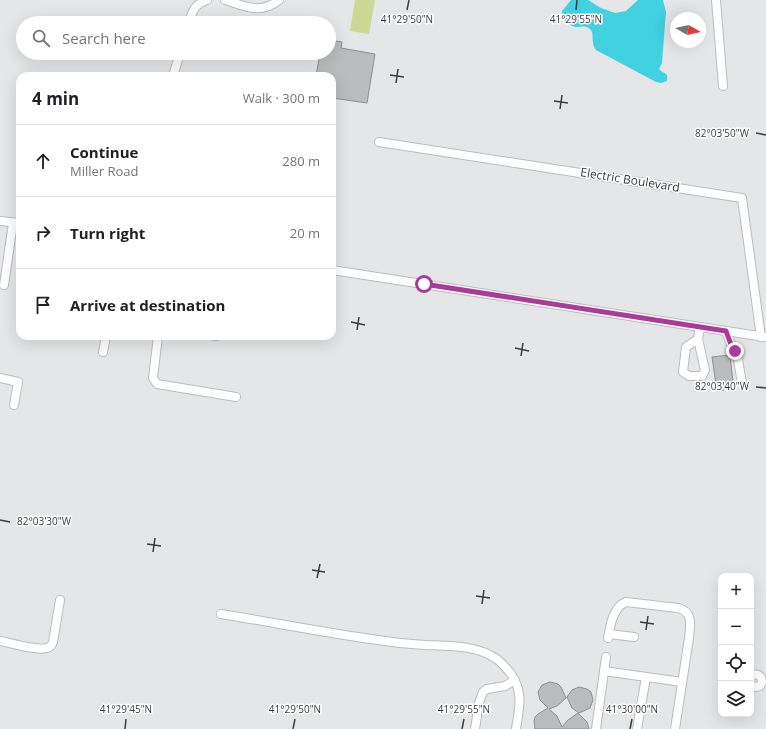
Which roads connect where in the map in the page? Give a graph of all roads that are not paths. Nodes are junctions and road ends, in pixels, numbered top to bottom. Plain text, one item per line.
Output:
1 (207, 0) edge
2 (225, 0) edge
3 (279, 0) edge
4 (716, 0) edge
5 (191, 16) edge
6 (178, 60) edge
7 (174, 72) edge
8 (723, 86) dead end
9 (379, 142) dead end
10 (0, 221) edge
11 (16, 223) edge
12 (16, 228) edge
13 (336, 271) edge
14 (4, 285) dead end
15 (700, 327) junction
16 (726, 331) junction
17 (764, 337) edge
18 (698, 339) dead end
19 (105, 340) edge
20 (158, 340) edge
21 (103, 352) dead end
22 (0, 378) edge
23 (742, 383) dead end
24 (236, 397) dead end
25 (14, 405) dead end
26 (60, 600) dead end
27 (221, 614) dead end
28 (634, 637) dead end
29 (0, 641) edge
30 (606, 657) dead end
31 (604, 671) junction
32 (754, 674) edge
33 (646, 677) junction
34 (515, 680) junction
35 (682, 682) junction
36 (764, 682) edge
37 (754, 687) edge
38 (475, 729) edge
39 (516, 729) edge
40 (596, 729) edge
41 (637, 729) edge
42 (675, 729) edge

1 - 5 street
2 - 3 street
4 - 8 street
6 - 7 street
9 - 17 street, Electric Boulevard
10 - 11 street
12 - 14 street
13 - 15 street
15 - 16 street
15 - 18 street
16 - 17 street
16 - 23 street
19 - 21 street
20 - 24 street
22 - 25 street
26 - 29 street
27 - 34 street
28 - 35 street
30 - 31 street
31 - 33 street
31 - 40 street
32 - 36 street
33 - 35 street
33 - 41 street
34 - 38 street
34 - 39 street
35 - 42 street
36 - 37 street

